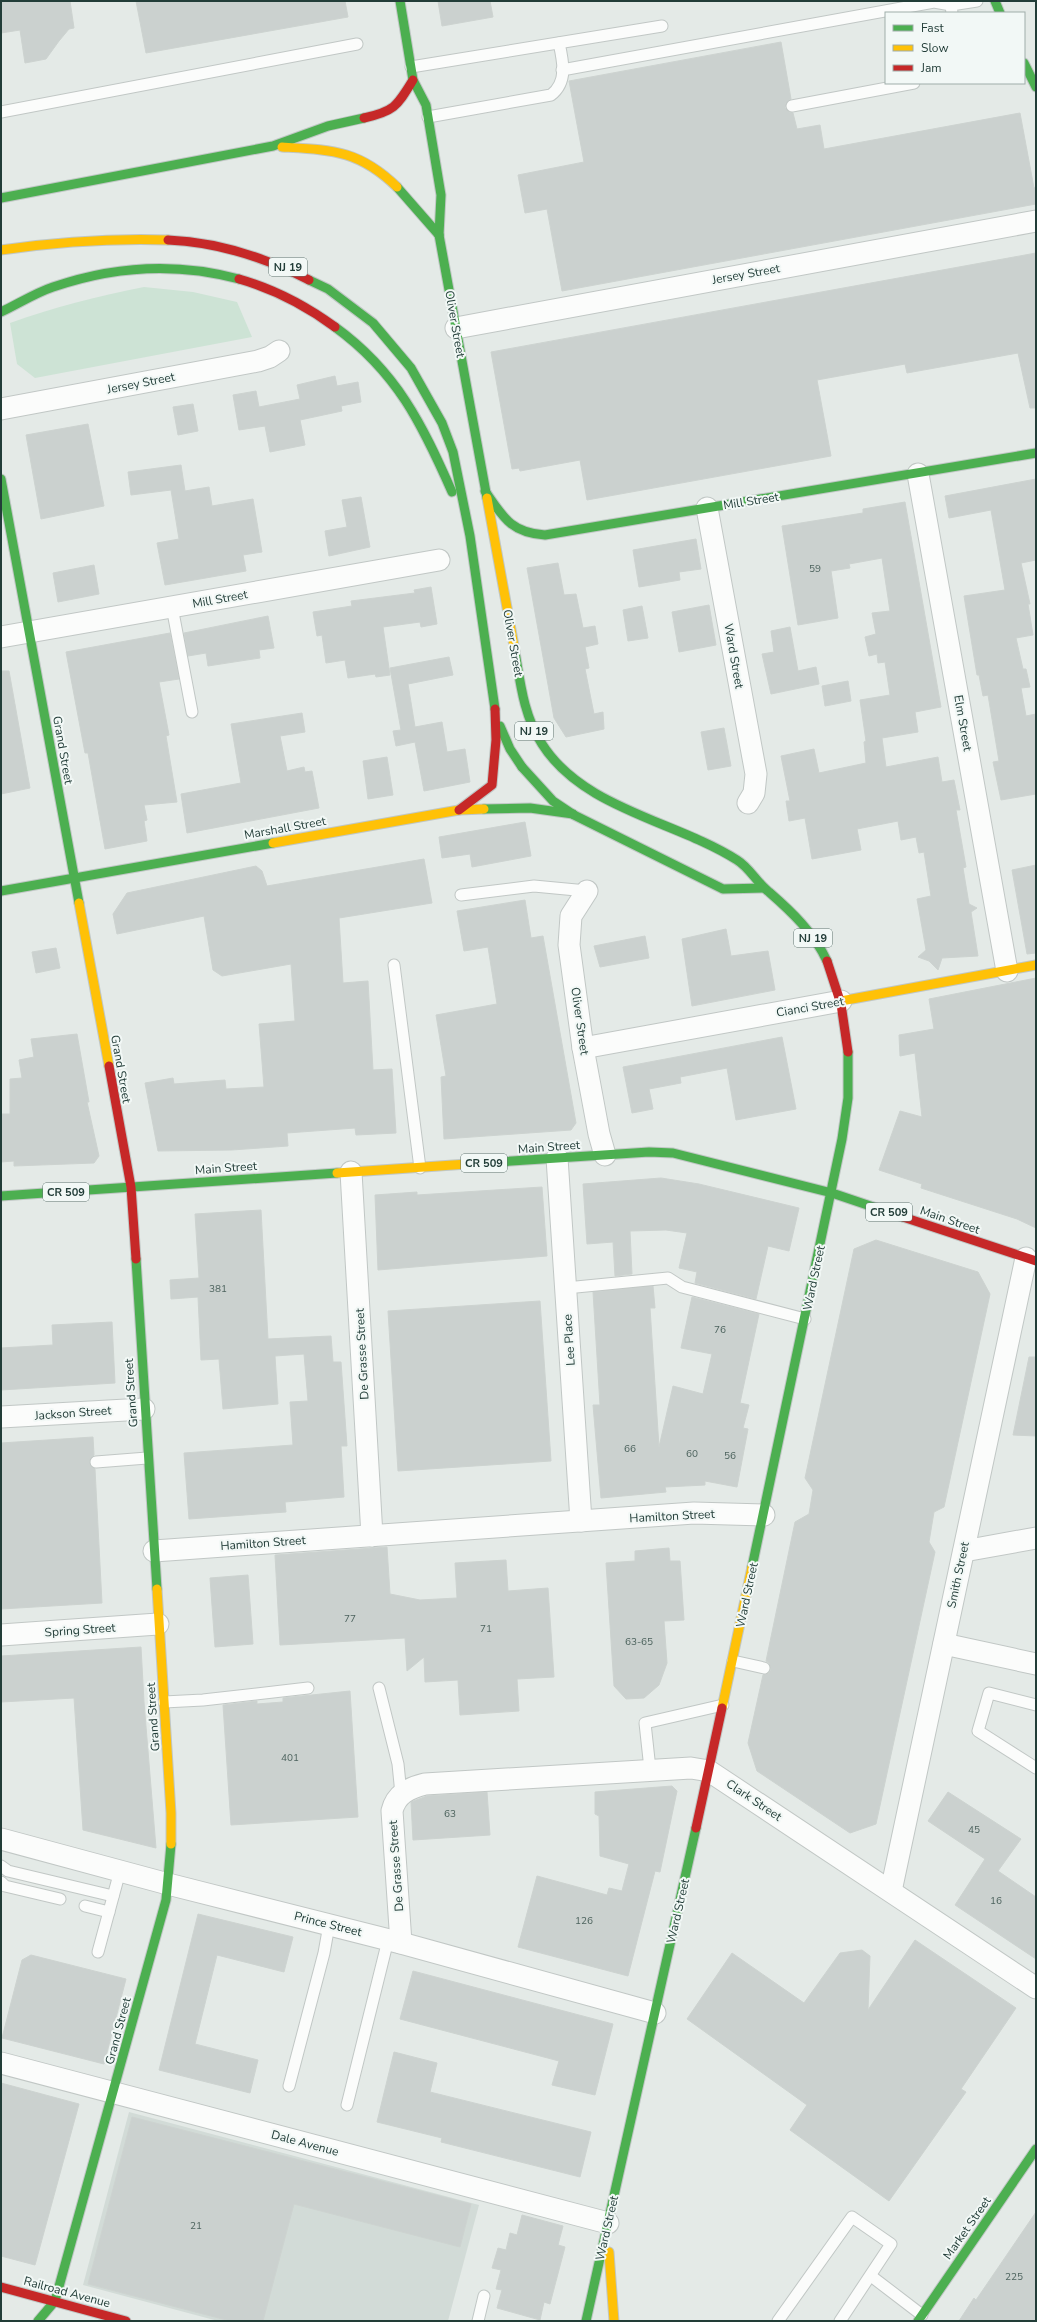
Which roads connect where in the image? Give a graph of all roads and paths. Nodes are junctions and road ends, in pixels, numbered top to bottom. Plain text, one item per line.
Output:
1 (400, 1) edge
2 (977, 1) edge
3 (995, 1) edge
4 (952, 9) edge
5 (1000, 12) edge
6 (662, 26) dead end
7 (559, 43) junction
8 (357, 44) dead end
9 (1025, 65) edge
10 (410, 67) junction
11 (562, 70) junction
12 (413, 80) junction
13 (909, 84) edge
14 (1036, 87) edge
15 (792, 106) dead end
16 (1, 112) edge
17 (428, 117) junction
18 (273, 146) junction
19 (1, 198) edge
20 (1036, 221) edge
21 (439, 235) junction
22 (1, 250) edge
23 (1, 312) edge
24 (456, 328) junction
25 (279, 351) dead end
26 (1, 409) edge
27 (1036, 453) edge
28 (918, 474) junction
29 (1, 479) edge
30 (485, 491) junction
31 (707, 508) junction
32 (471, 535) junction
33 (440, 560) dead end
34 (172, 607) junction
35 (29, 632) junction
36 (1, 637) edge
37 (494, 702) junction
38 (192, 712) dead end
39 (748, 803) dead end
40 (459, 810) junction
41 (574, 814) junction
42 (74, 877) junction
43 (764, 888) junction
44 (1, 891) edge
45 (587, 891) joint
46 (462, 895) dead end
47 (394, 965) dead end
48 (1036, 965) edge
49 (1007, 970) junction
50 (840, 1001) junction
51 (583, 1048) junction
52 (605, 1155) junction
53 (557, 1158) junction
54 (420, 1168) junction
55 (351, 1172) junction
56 (130, 1187) junction
57 (832, 1193) junction
58 (1, 1196) edge
59 (1031, 1260) edge
60 (566, 1288) junction
61 (805, 1319) junction
62 (144, 1409) junction
63 (1, 1418) edge
64 (147, 1458) junction
65 (96, 1462) dead end
66 (764, 1516) junction
67 (581, 1521) junction
68 (372, 1536) junction
69 (1036, 1538) edge
70 (154, 1551) junction
71 (964, 1551) junction
72 (158, 1624) junction
73 (1, 1635) edge
74 (944, 1644) junction
75 (733, 1661) junction
76 (1036, 1664) edge
77 (764, 1668) dead end
78 (308, 1688) dead end
79 (379, 1688) dead end
80 (164, 1702) junction
81 (723, 1705) junction
82 (1036, 1705) edge
83 (1036, 1768) edge
84 (650, 1769) junction
85 (709, 1771) junction
86 (401, 1794) junction
87 (1, 1839) edge
88 (1, 1866) edge
89 (120, 1871) junction
90 (1, 1882) edge
91 (168, 1884) junction
92 (891, 1891) junction
93 (113, 1896) junction
94 (60, 1900) dead end
95 (85, 1906) dead end
96 (109, 1912) junction
97 (329, 1925) junction
98 (395, 1941) junction
99 (98, 1952) dead end
100 (1036, 1988) edge
101 (655, 2013) junction
102 (1, 2063) edge
103 (289, 2086) dead end
104 (113, 2093) junction
105 (347, 2105) dead end
106 (1036, 2149) edge
107 (608, 2224) junction
108 (871, 2276) junction
109 (1, 2287) edge
110 (484, 2296) dead end
111 (55, 2302) junction
112 (920, 2318) edge
113 (38, 2321) edge
114 (126, 2321) edge
115 (478, 2321) edge
116 (586, 2321) edge
117 (614, 2321) edge
118 (778, 2321) edge
119 (840, 2321) edge

1 - 10 main road, Oliver Street
2 - 4 lane
3 - 5 main road
4 - 11 lane
6 - 7 lane
7 - 10 lane
7 - 11 lane
8 - 16 lane
9 - 14 main road
10 - 12 main road, Oliver Street
11 - 17 lane
12 - 17 main road, Oliver Street
12 - 18 main road
13 - 15 lane
17 - 21 main road, Oliver Street
18 - 19 main road, NJ 19
18 - 21 main road, NJ 19
20 - 24 street, Jersey Street
21 - 24 main road, Oliver Street / NJ 19
22 - 32 main road, NJ 19
23 - 32 main road
24 - 30 main road, Oliver Street / NJ 19
25 - 26 street, Jersey Street
27 - 28 main road, Mill Street
28 - 31 main road, Mill Street
28 - 49 street, Elm Street
29 - 35 main road, Grand Street
30 - 31 main road, Mill Street
30 - 43 main road, Oliver Street / NJ 19
31 - 39 street, Ward Street
32 - 37 main road, NJ 19
33 - 34 street, Mill Street
34 - 35 street, Mill Street
34 - 38 lane
35 - 36 street, Mill Street
35 - 42 main road, Grand Street
37 - 40 main road
37 - 41 main road, NJ 19
40 - 41 main road, Marshall Street
40 - 42 main road, Marshall Street
41 - 43 main road, NJ 19
42 - 44 main road, Marshall Street
42 - 56 main road, Grand Street
43 - 50 main road, Ward Street / NJ 19
45 - 46 lane
45 - 51 street, Oliver Street
47 - 54 lane
48 - 49 main road, Cianci Street
49 - 50 main road, Cianci Street
50 - 51 street, Cianci Street
50 - 57 main road, Ward Street / NJ 19
51 - 52 street, Oliver Street
52 - 53 main road, Main Street / CR 509
52 - 57 main road, Main Street / CR 509
53 - 54 main road, Main Street / CR 509
53 - 60 street, Lee Place
54 - 55 main road, Main Street / CR 509
55 - 56 main road, Main Street / CR 509
55 - 68 street, De Grasse Street
56 - 58 main road, Main Street / CR 509
56 - 62 main road, Grand Street
57 - 59 main road, Main Street / CR 509
57 - 61 main road, Ward Street
59 - 71 street, Smith Street
60 - 61 lane
60 - 67 street, Lee Place
61 - 66 main road, Ward Street
62 - 63 street, Jackson Street
62 - 64 main road, Grand Street
64 - 65 lane
64 - 70 main road, Grand Street
66 - 67 street, Hamilton Street
66 - 75 main road, Ward Street
67 - 68 street, Hamilton Street
68 - 70 street, Hamilton Street
69 - 71 street
70 - 72 main road, Grand Street
71 - 74 street, Smith Street
72 - 73 street, Spring Street
72 - 80 main road, Grand Street
74 - 76 street
74 - 92 street, Smith Street
75 - 77 lane
75 - 81 main road, Ward Street
78 - 80 lane
79 - 86 lane
80 - 91 main road, Grand Street
81 - 84 lane
81 - 85 main road, Ward Street
82 - 83 lane
84 - 85 street, Clark Street
84 - 86 street, Clark Street
85 - 92 street, Clark Street
85 - 101 main road, Ward Street
86 - 98 street, De Grasse Street
87 - 89 street, Prince Street
88 - 93 lane
89 - 91 street, Prince Street
89 - 93 lane
90 - 94 lane
91 - 97 street, Prince Street
91 - 104 main road, Grand Street
92 - 100 street, Clark Street
93 - 96 lane
95 - 96 lane
96 - 99 lane
97 - 98 street, Prince Street
97 - 103 lane
98 - 101 street, Prince Street
98 - 105 lane
101 - 107 main road, Ward Street
102 - 104 street, Dale Avenue
104 - 107 street, Dale Avenue
104 - 111 main road, Grand Street
106 - 112 main road, Market Street
107 - 116 main road, Ward Street
107 - 117 main road
108 - 112 lane
108 - 118 lane
108 - 119 lane
109 - 111 main road, Railroad Avenue
110 - 115 lane
111 - 113 main road
111 - 114 main road, Railroad Avenue

